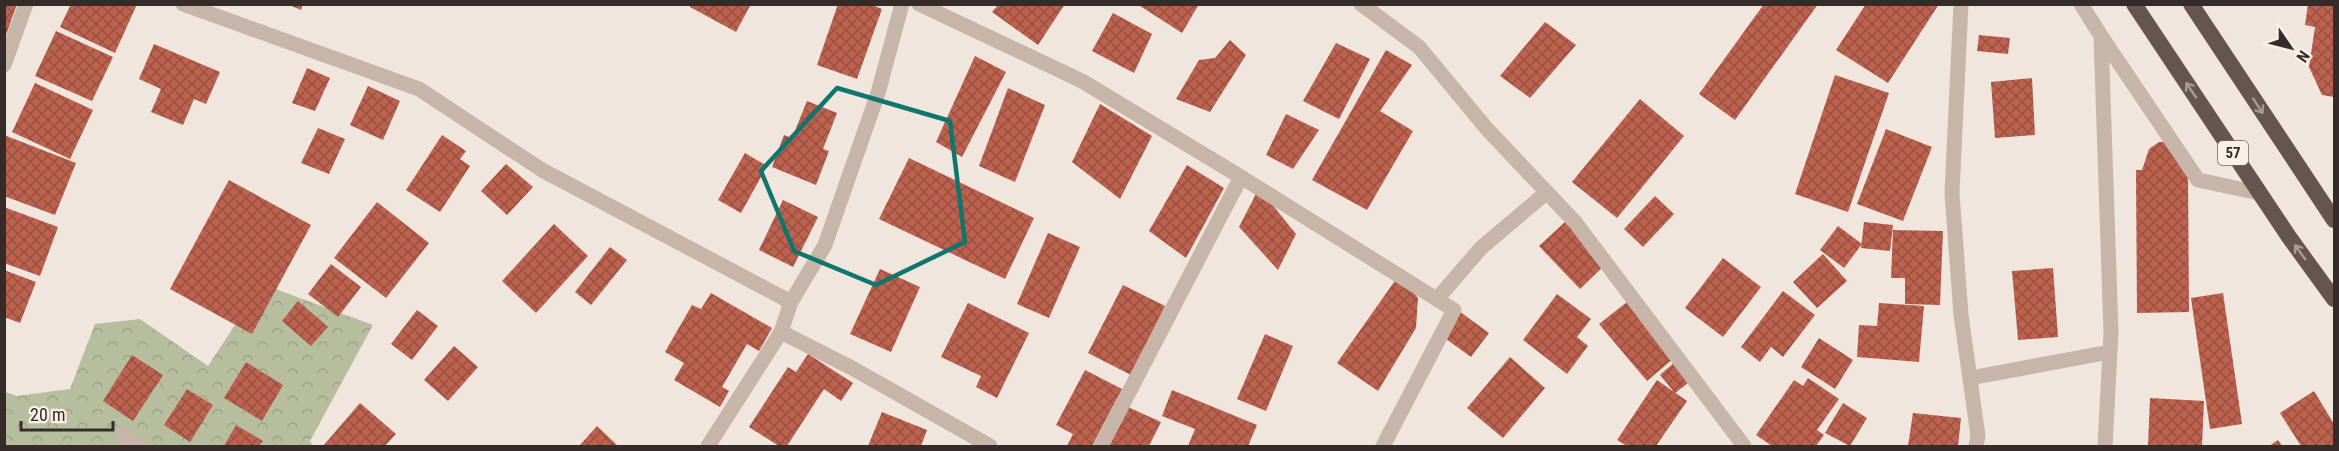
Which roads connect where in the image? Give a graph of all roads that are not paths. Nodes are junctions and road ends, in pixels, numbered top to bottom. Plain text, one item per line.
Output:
1 (26, 4) edge
2 (183, 4) edge
3 (902, 4) edge
4 (919, 4) edge
5 (1362, 4) edge
6 (1961, 4) edge
7 (2081, 4) edge
8 (2134, 4) edge
9 (2191, 4) edge
10 (2101, 36) junction
11 (4, 65) edge
12 (1241, 177) junction
13 (1547, 192) junction
14 (2259, 193) junction
15 (2334, 220) edge
16 (1437, 299) junction
17 (2334, 299) edge
18 (790, 302) junction
19 (781, 332) junction
20 (2110, 352) junction
21 (1970, 378) junction
22 (122, 435) dead end
23 (140, 447) edge
24 (708, 447) edge
25 (990, 447) edge
26 (1101, 447) edge
27 (1383, 447) edge
28 (1744, 447) edge
29 (1976, 447) edge
30 (2105, 447) edge

1 - 11 street
2 - 18 street
3 - 18 street
4 - 12 street
5 - 13 street
6 - 21 street
7 - 10 street
14 -> 8 highway, 57
9 -> 15 highway
10 - 14 street
10 - 20 street
12 - 16 street
12 - 26 street
13 - 16 street
13 - 28 street
17 -> 14 highway, 57
16 - 27 street
18 - 19 street
19 - 24 street
19 - 25 street
20 - 21 street
20 - 30 street
21 - 29 street
22 - 23 street

